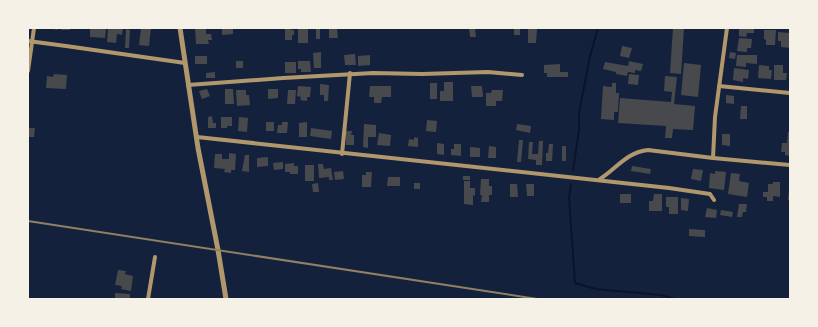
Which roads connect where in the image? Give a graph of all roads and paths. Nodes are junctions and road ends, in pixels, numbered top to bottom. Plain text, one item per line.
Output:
1 (34, 28) edge
2 (180, 28) edge
3 (726, 28) edge
4 (30, 41) edge
5 (185, 63) junction
6 (28, 71) edge
7 (350, 73) junction
8 (522, 75) dead end
9 (188, 85) junction
10 (719, 86) junction
11 (790, 93) edge
12 (197, 138) junction
13 (342, 154) junction
14 (713, 158) junction
15 (790, 165) edge
16 (600, 179) junction
17 (714, 200) dead end
18 (155, 258) dead end
19 (148, 299) edge
20 (226, 299) edge

1 - 4 street
2 - 5 street
3 - 10 street
4 - 5 street
4 - 6 street
5 - 9 street
7 - 8 street
7 - 9 street
7 - 13 street
9 - 12 street
10 - 11 street
10 - 14 street
12 - 13 street
12 - 20 street
13 - 16 street
14 - 15 street
14 - 16 street
16 - 17 street
18 - 19 street

